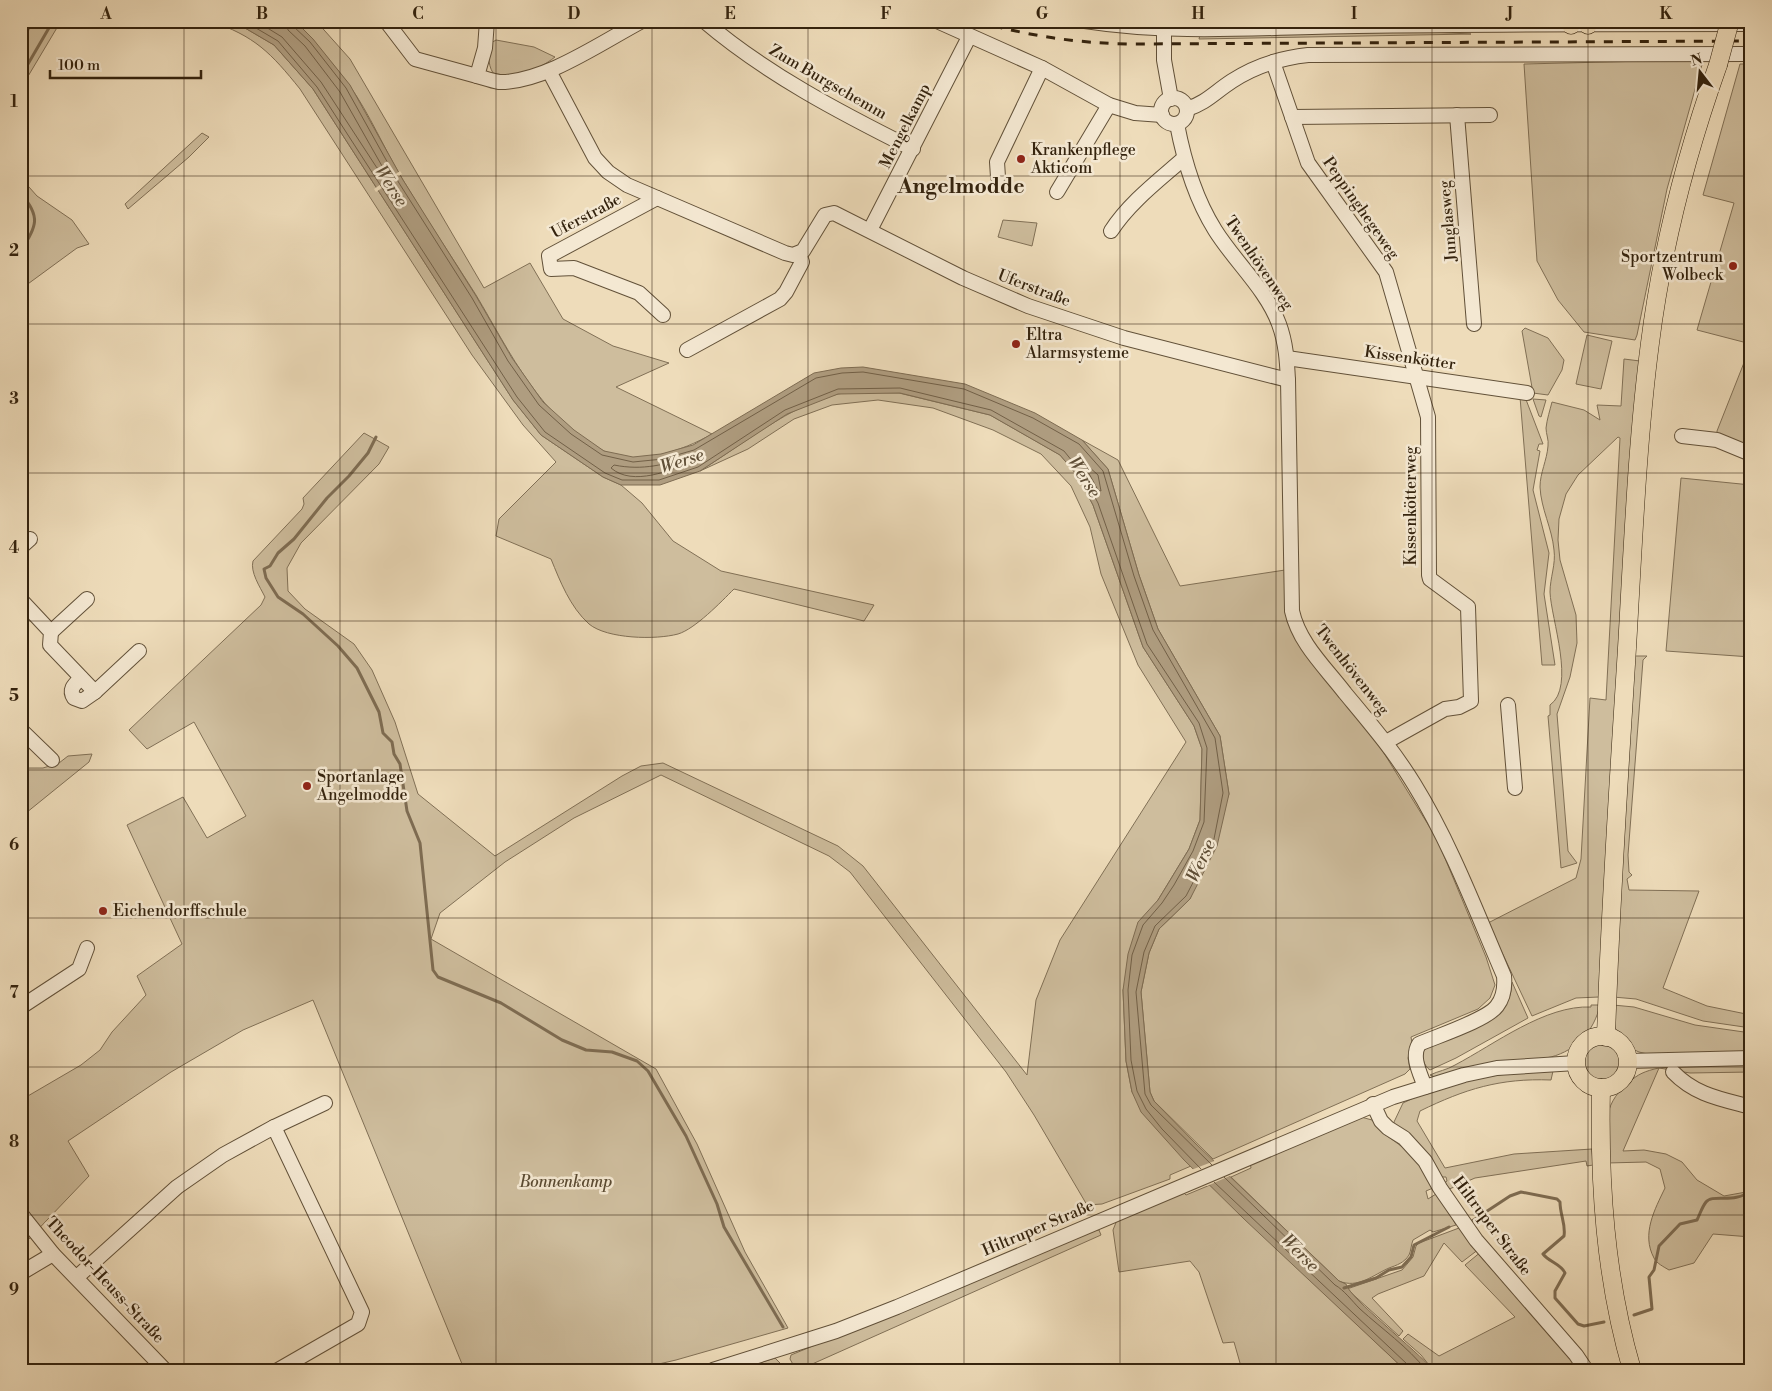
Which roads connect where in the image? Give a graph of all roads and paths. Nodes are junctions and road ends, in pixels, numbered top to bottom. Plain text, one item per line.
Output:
1 (386, 21) edge
2 (488, 21) edge
3 (642, 21) edge
4 (704, 21) edge
5 (937, 21) edge
6 (1084, 21) edge
7 (1730, 21) edge
8 (1423, 23) edge
9 (1579, 23) edge
10 (1355, 24) edge
11 (1751, 24) edge
12 (1163, 25) edge
13 (969, 36) junction
14 (1751, 54) edge
15 (1272, 62) junction
16 (1042, 68) junction
17 (543, 73) junction
18 (476, 76) junction
19 (1171, 99) junction
20 (1109, 105) junction
21 (1186, 109) junction
22 (1162, 115) junction
23 (1490, 115) dead end
24 (1457, 116) junction
25 (1292, 117) junction
26 (1176, 124) junction
27 (913, 149) junction
28 (1184, 159) junction
29 (998, 177) dead end
30 (1057, 192) dead end
31 (657, 198) junction
32 (870, 230) junction
33 (1111, 231) dead end
34 (799, 254) junction
35 (663, 315) dead end
36 (1474, 324) dead end
37 (687, 350) dead end
38 (1287, 358) junction
39 (1415, 376) junction
40 (1288, 380) junction
41 (1527, 393) dead end
42 (1682, 436) dead end
43 (1751, 454) edge
44 (88, 599) dead end
45 (21, 600) edge
46 (51, 632) junction
47 (139, 651) dead end
48 (81, 678) junction
49 (95, 692) junction
50 (1508, 705) dead end
51 (21, 730) edge
52 (1386, 742) junction
53 (52, 760) dead end
54 (1515, 788) dead end
55 (87, 948) dead end
56 (21, 1007) edge
57 (1606, 1036) junction
58 (1751, 1058) edge
59 (1628, 1061) junction
60 (1576, 1063) junction
61 (1673, 1072) dead end
62 (1424, 1087) junction
63 (1600, 1088) junction
64 (325, 1103) dead end
65 (1373, 1104) junction
66 (1751, 1107) edge
67 (274, 1127) junction
68 (21, 1214) edge
69 (53, 1254) junction
70 (21, 1273) edge
71 (77, 1278) junction
72 (165, 1370) edge
73 (278, 1370) edge
74 (713, 1370) edge
75 (1586, 1370) edge
76 (1632, 1370) edge

1 - 18 street
2 - 18 street
3 - 17 street
4 - 27 street, Zum Burgschemm
5 - 13 street
6 - 12 street
7 - 57 main road, bridge
8 - 9 street
8 - 10 street
9 - 11 street
10 - 12 street
12 - 19 street
13 - 16 street
13 - 27 street, Mengelkamp
14 - 15 street
15 - 21 street
15 - 25 street, Peppinghegeweg
16 - 20 street
16 - 29 street
17 - 18 street
17 - 31 street, Uferstraße
19 - 21 street
19 - 22 street
20 - 22 street
20 - 30 street
21 - 26 street
22 - 26 street
23 - 24 street
24 - 25 street
24 - 36 street, Junglasweg
25 - 39 street, Peppinghegeweg
26 - 28 street, Twenhövenweg
27 - 32 street, Mengelkamp
28 - 33 street
28 - 38 street, Twenhövenweg
31 - 34 street, Uferstraße
31 - 35 street, Uferstraße
32 - 34 street, Uferstraße
32 - 40 street, Uferstraße
34 - 37 street, Uferstraße
38 - 39 street, Kissenkötter
38 - 40 street, Twenhövenweg
39 - 41 street, Kissenkötter
39 - 52 street, Kissenkötterweg
40 - 52 street, Twenhövenweg
42 - 43 street
44 - 46 street
45 - 46 street
46 - 48 street
47 - 49 street
48 - 49 street
48 - 49 street
50 - 54 street
51 - 53 street
52 - 62 street, Twenhövenweg
55 - 56 street
57 - 59 main road
57 - 60 main road
58 - 59 street
59 - 63 main road
60 - 62 street, Hiltruper Straße
60 - 63 main road
61 - 66 street
62 - 65 street, Hiltruper Straße
63 - 76 main road
64 - 67 street
65 - 74 street, Hiltruper Straße
65 - 75 street, Hiltruper Straße
67 - 71 street
67 - 73 street
68 - 69 street, Theodor-Heuss-Straße
69 - 70 street
69 - 71 street, Theodor-Heuss-Straße
71 - 72 street, Theodor-Heuss-Straße

